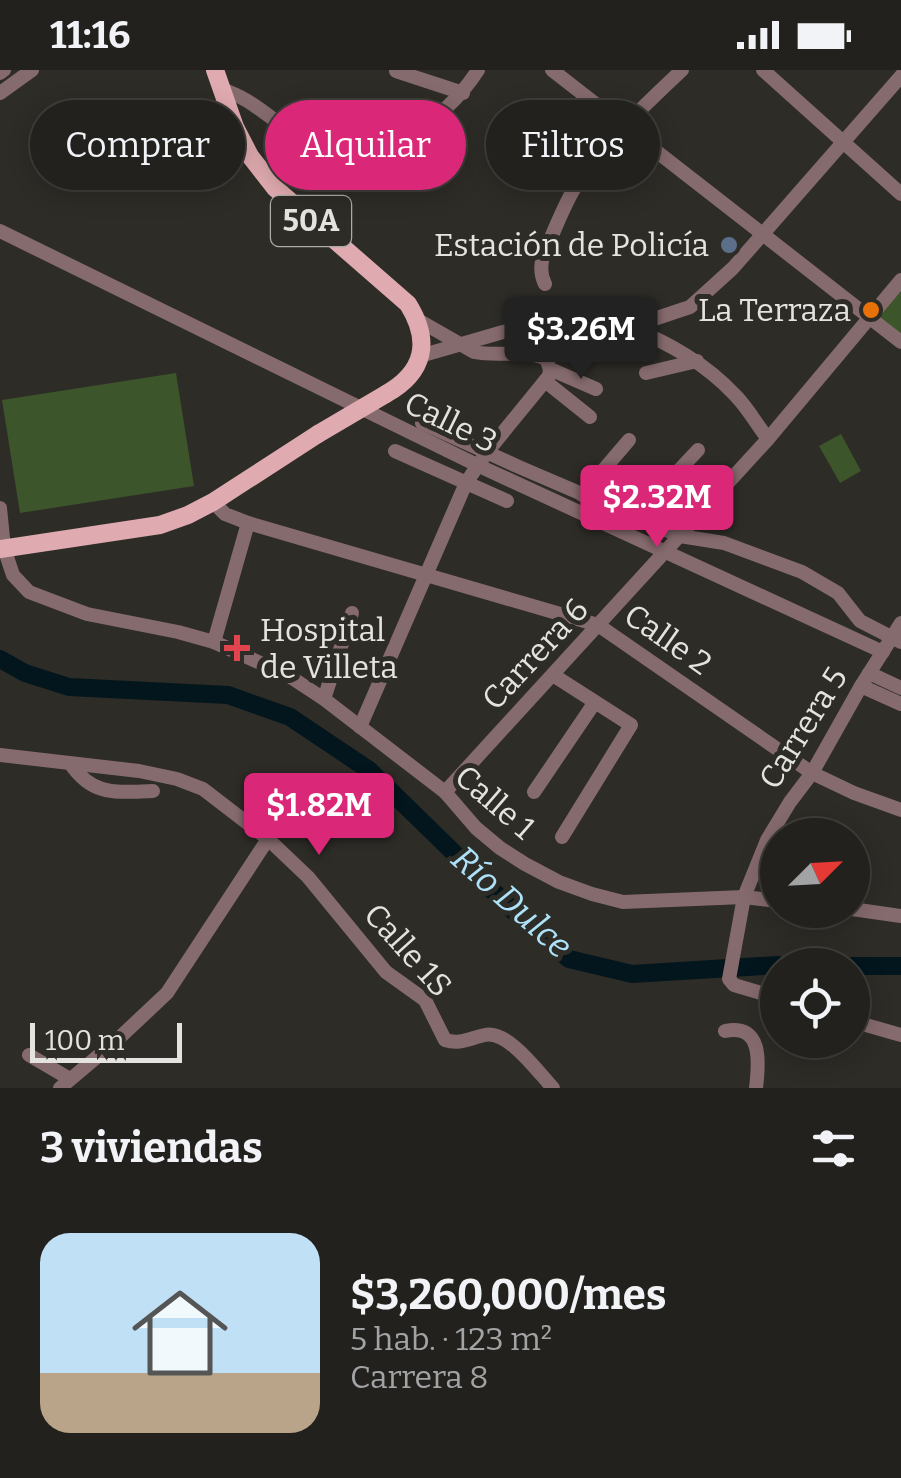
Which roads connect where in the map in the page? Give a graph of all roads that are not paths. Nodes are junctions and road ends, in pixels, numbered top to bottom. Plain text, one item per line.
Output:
1 (32, 70) edge
2 (396, 70) edge
3 (478, 70) edge
4 (552, 70) edge
5 (682, 70) edge
6 (763, 70) edge
7 (901, 76) edge
8 (218, 79) edge
9 (0, 93) edge
10 (464, 93) junction
11 (590, 100) edge
12 (650, 100) edge
13 (842, 141) junction
14 (660, 155) edge
15 (574, 190) edge
16 (901, 194) edge
17 (0, 231) edge
18 (762, 234) junction
19 (901, 280) edge
20 (545, 284) dead end
21 (869, 317) junction
22 (418, 320) junction
23 (630, 327) junction
24 (901, 342) edge
25 (462, 345) junction
26 (420, 356) junction
27 (696, 361) junction
28 (646, 374) dead end
29 (548, 375) junction
30 (596, 389) dead end
31 (590, 417) dead end
32 (422, 423) dead end
33 (768, 439) junction
34 (629, 440) dead end
35 (698, 450) dead end
36 (395, 451) dead end
37 (482, 459) junction
38 (466, 483) junction
39 (582, 494) junction
40 (507, 501) dead end
41 (214, 502) junction
42 (0, 508) edge
43 (635, 517) junction
44 (248, 523) junction
45 (680, 536) junction
46 (2, 549) edge
47 (665, 552) junction
48 (426, 575) junction
49 (352, 613) dead end
50 (901, 623) edge
51 (598, 625) junction
52 (214, 642) junction
53 (892, 644) edge
54 (552, 675) junction
55 (865, 680) junction
56 (901, 688) edge
57 (324, 699) junction
58 (595, 702) junction
59 (901, 704) edge
60 (360, 727) junction
61 (0, 755) edge
62 (70, 763) junction
63 (812, 772) junction
64 (153, 791) dead end
65 (444, 792) junction
66 (534, 792) dead end
67 (901, 810) edge
68 (268, 838) junction
69 (562, 838) dead end
70 (744, 897) junction
71 (760, 898) edge
72 (870, 912) edge
73 (901, 916) edge
74 (760, 993) edge
75 (870, 1027) edge
76 (726, 1031) dead end
77 (901, 1035) edge
78 (29, 1055) dead end
79 (65, 1084) edge
80 (553, 1088) edge
81 (756, 1088) edge

1 - 9 street
2 - 10 street
3 - 10 street
4 - 11 street
5 - 12 street
6 - 13 street
7 - 13 street
8 - 10 street
8 - 22 main road, 50A
13 - 16 street
13 - 18 street
14 - 18 street
15 - 20 street
17 - 37 street, Calle 3
18 - 21 street
18 - 23 street
19 - 21 street, Carrera 6
21 - 24 street
21 - 33 street, Carrera 6
22 - 25 street
22 - 26 main road
23 - 25 street
23 - 27 street
25 - 26 street
25 - 29 street
26 - 41 main road, bridge
27 - 28 street
27 - 33 street
29 - 30 street
29 - 31 street
29 - 37 street
32 - 37 street, Calle 3
33 - 45 street, Carrera 6
34 - 39 street
35 - 43 street
36 - 38 street
37 - 38 street
37 - 39 street, Calle 3
37 - 47 street, Calle 3
38 - 40 street
38 - 48 street
39 - 43 street, Calle 3
41 - 44 street, Calle 2
41 - 46 main road
42 - 46 street
43 - 45 street, Calle 3
44 - 48 street, Calle 2
44 - 52 street
45 - 47 street, Carrera 6
45 - 53 street, Calle 3
46 - 52 street, Calle 1
47 - 51 street, Carrera 6
47 - 53 street, Calle 3
48 - 51 street, Calle 2
48 - 60 street
49 - 57 street
50 - 53 street, Carrera 5
51 - 54 street, Carrera 6
51 - 63 street, Calle 2
52 - 57 street, Calle 1
53 - 55 street, Carrera 5
54 - 58 street
54 - 65 street, Carrera 6
55 - 56 street
55 - 59 street
55 - 63 street, Carrera 5
57 - 60 street, Calle 1
58 - 66 street
58 - 69 street
60 - 65 street, Calle 1
61 - 62 street, Calle 1S
62 - 64 street
62 - 68 street, Calle 1S
63 - 67 street, Calle 2
63 - 70 street, Carrera 5
65 - 70 street, Calle 1
68 - 79 street
68 - 80 street, Calle 1S
70 - 71 street, Calle 1
70 - 74 street, Carrera 5
72 - 73 street
75 - 77 street
76 - 81 street
78 - 79 street

